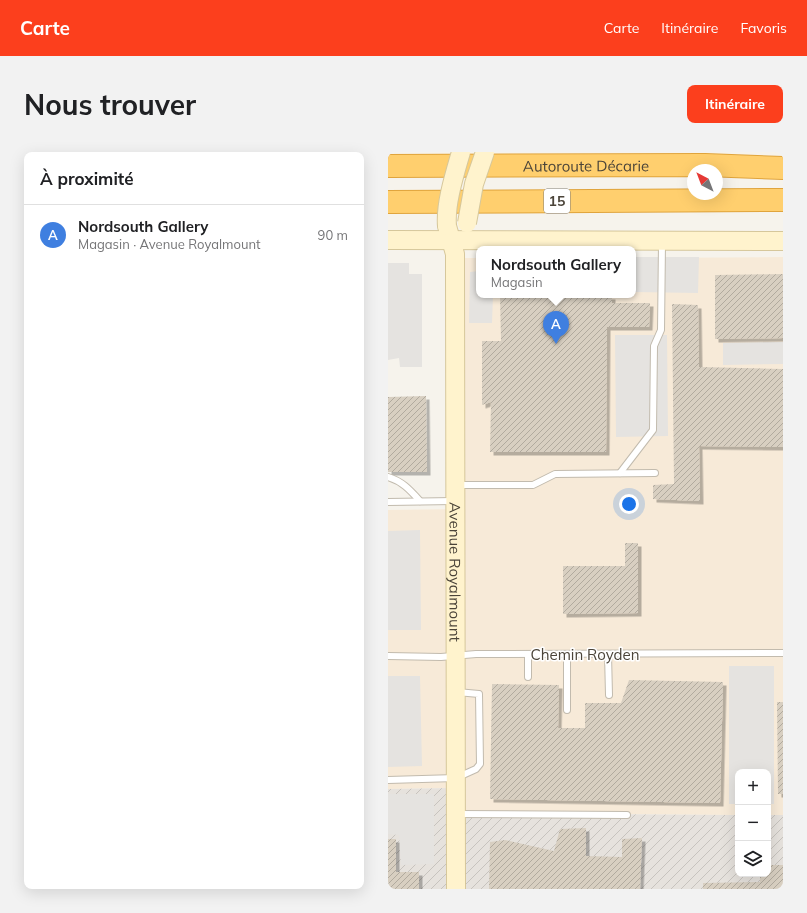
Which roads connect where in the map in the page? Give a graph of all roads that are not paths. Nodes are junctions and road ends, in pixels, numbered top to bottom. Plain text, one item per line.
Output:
1 (461, 152) edge
2 (485, 152) edge
3 (783, 155) edge
4 (713, 164) edge
5 (687, 165) edge
6 (388, 166) edge
7 (723, 166) edge
8 (783, 168) edge
9 (725, 200) junction
10 (783, 200) edge
11 (388, 202) edge
12 (783, 207) edge
13 (388, 240) edge
14 (456, 240) junction
15 (662, 241) junction
16 (783, 241) edge
17 (620, 473) junction
18 (655, 473) dead end
19 (388, 478) edge
20 (455, 493) junction
21 (420, 501) junction
22 (388, 502) edge
23 (783, 653) edge
24 (528, 654) junction
25 (567, 654) junction
26 (608, 654) junction
27 (388, 656) edge
28 (456, 656) junction
29 (528, 677) dead end
30 (609, 695) dead end
31 (567, 710) dead end
32 (456, 778) junction
33 (388, 780) edge
34 (457, 814) junction
35 (627, 815) dead end
36 (456, 889) edge

1 - 14 street, bridge
2 - 14 street, bridge
3 - 4 highway
5 - 6 highway, Autoroute Décarie
7 - 8 highway, Autoroute Décarie
9 - 10 highway, 15
9 - 11 highway, 15
9 - 12 highway
13 - 14 street
14 - 15 street
14 - 20 street, Avenue Royalmount
15 - 16 street
15 - 17 lane
17 - 18 lane
17 - 20 lane
19 - 21 lane
20 - 21 lane
20 - 28 street, Avenue Royalmount
21 - 22 lane
23 - 26 lane, Chemin Royden
24 - 25 lane, Chemin Royden
24 - 28 lane, Chemin Royden
24 - 29 lane
25 - 26 lane, Chemin Royden
25 - 31 lane
26 - 30 lane
27 - 28 lane, Chemin Royden
28 - 32 street, Avenue Royalmount
32 - 33 lane
32 - 34 street, Avenue Royalmount
34 - 35 lane
34 - 36 street, Avenue Royalmount

